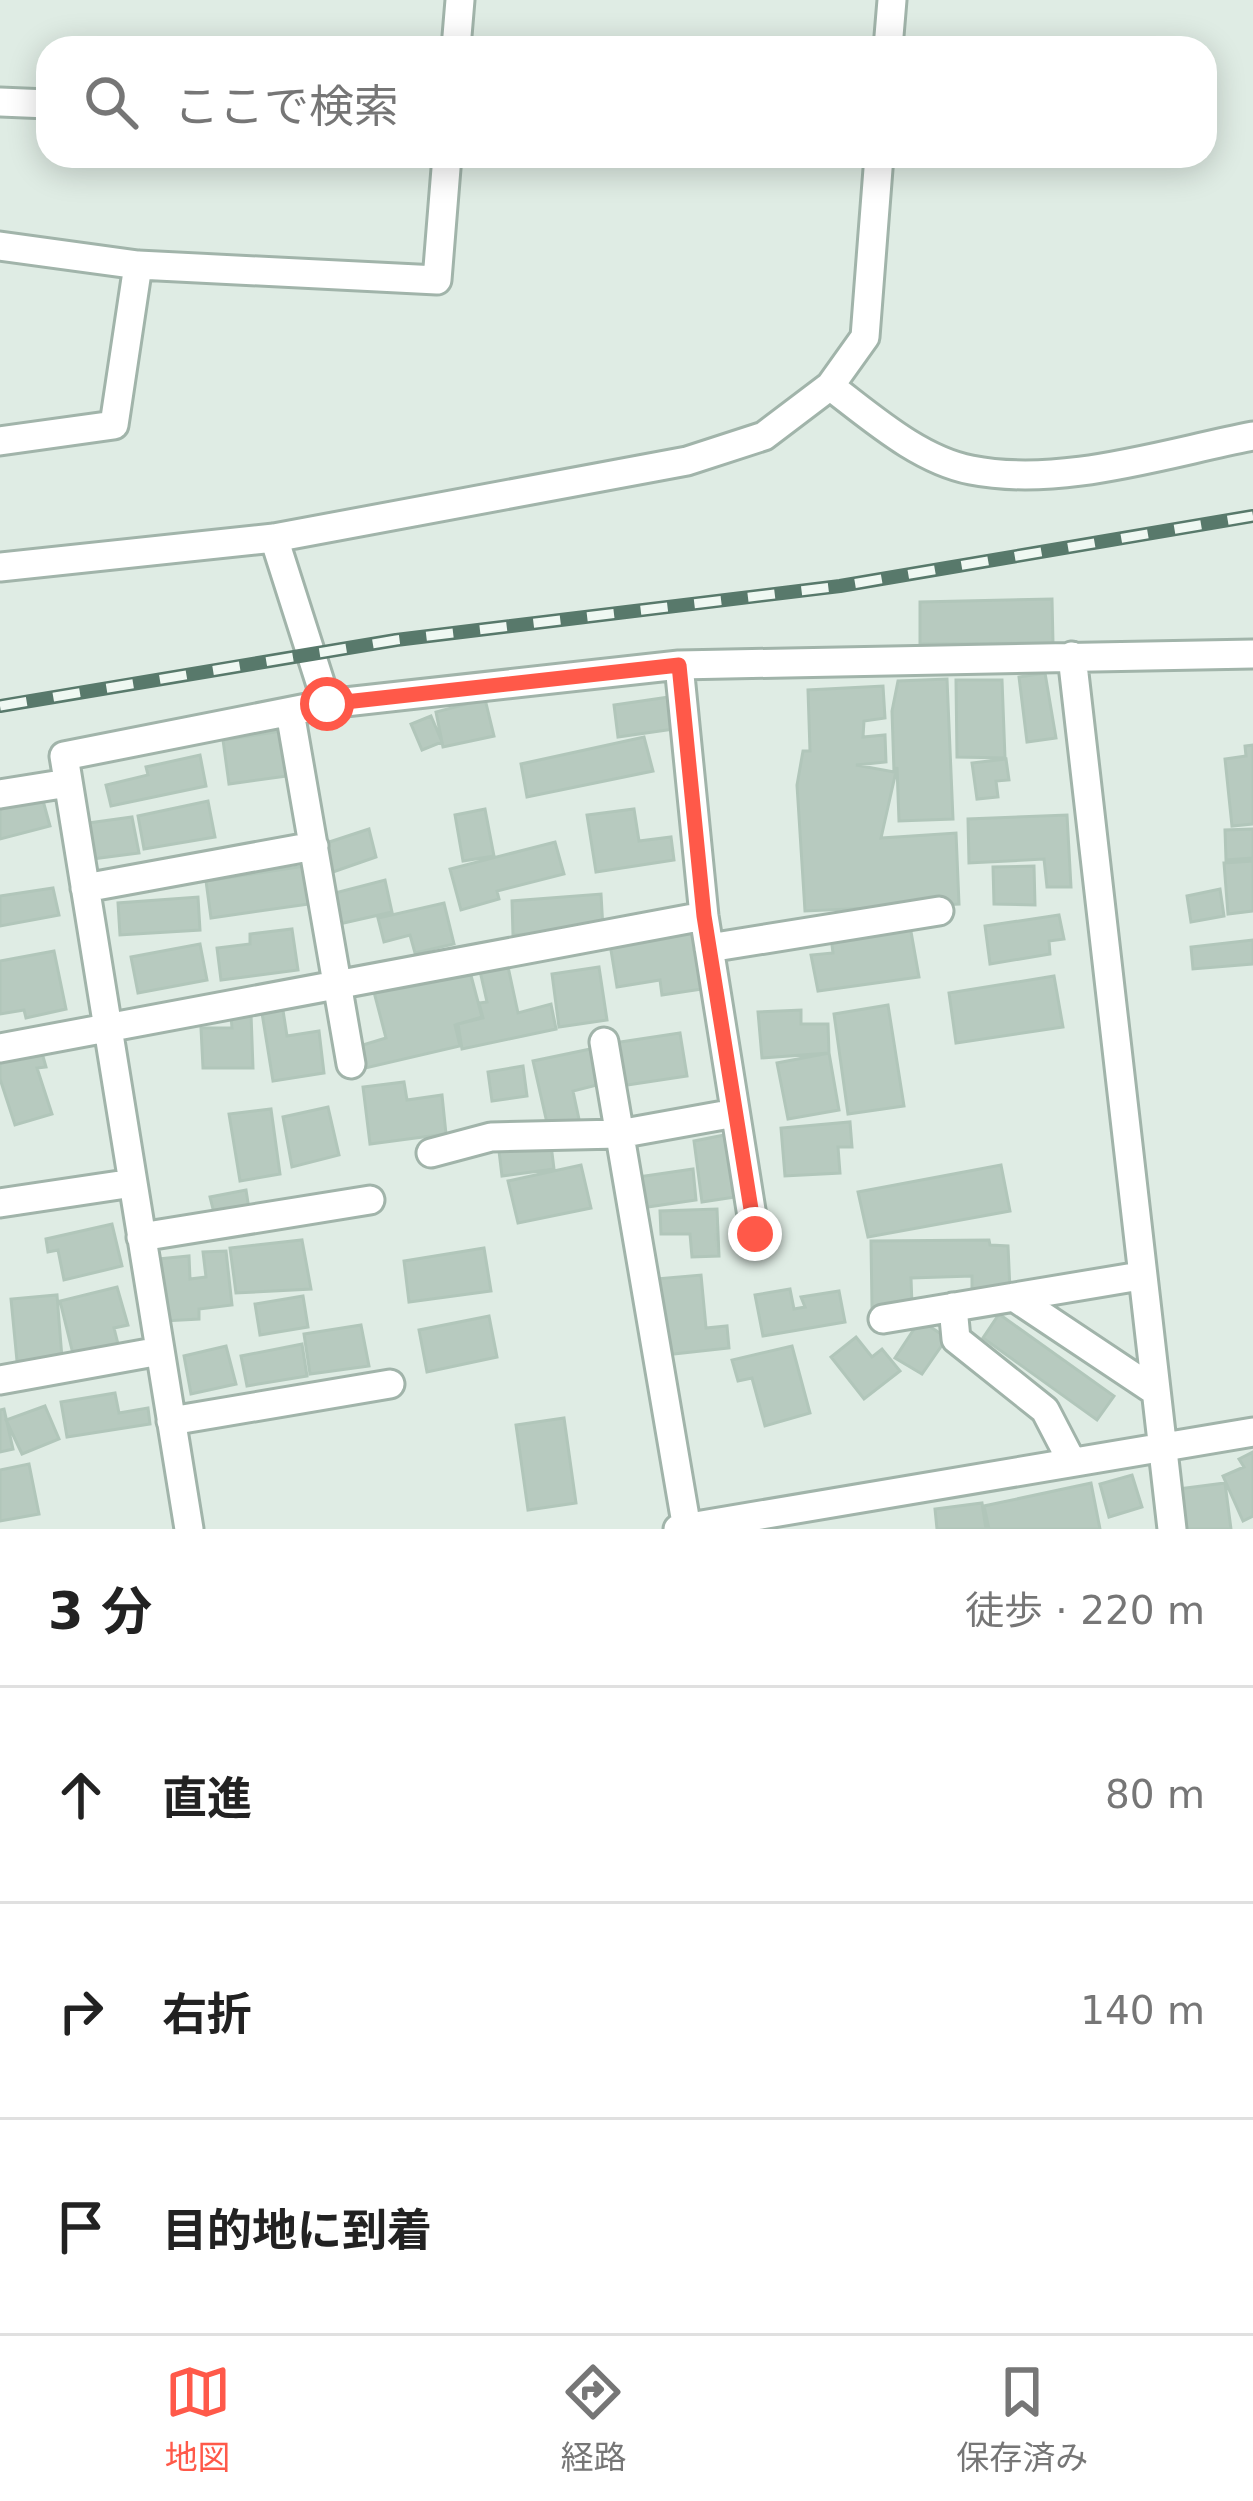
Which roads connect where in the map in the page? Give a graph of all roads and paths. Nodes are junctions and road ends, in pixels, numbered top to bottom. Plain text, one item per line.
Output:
1 (460, 0) edge
2 (892, 0) edge
3 (457, 36) edge
4 (889, 36) edge
5 (0, 102) edge
6 (36, 104) edge
7 (446, 168) edge
8 (878, 168) edge
9 (0, 247) edge
10 (138, 265) junction
11 (830, 386) junction
12 (1253, 436) edge
13 (0, 441) edge
14 (274, 538) junction
15 (0, 567) edge
16 (1253, 654) edge
17 (1072, 656) junction
18 (679, 665) junction
19 (327, 704) junction
20 (290, 712) junction
21 (68, 783) junction
22 (0, 794) edge
23 (314, 846) junction
24 (85, 888) junction
25 (939, 911) dead end
26 (704, 916) junction
27 (709, 948) junction
28 (339, 985) junction
29 (108, 1029) junction
30 (604, 1042) dead end
31 (0, 1048) edge
32 (351, 1064) dead end
33 (735, 1113) junction
34 (619, 1134) junction
35 (431, 1153) dead end
36 (133, 1183) junction
37 (370, 1200) dead end
38 (0, 1203) edge
39 (755, 1234) dead end
40 (141, 1238) junction
41 (1139, 1276) junction
42 (1014, 1297) junction
43 (953, 1307) junction
44 (883, 1319) dead end
45 (160, 1351) junction
46 (0, 1379) edge
47 (390, 1384) dead end
48 (1152, 1389) junction
49 (171, 1421) junction
50 (1253, 1432) edge
51 (1158, 1448) junction
52 (1072, 1462) junction
53 (189, 1529) edge
54 (684, 1529) edge
55 (1172, 1529) edge

1 - 3 street
2 - 4 street
5 - 6 street
7 - 10 street
8 - 11 street
9 - 10 street
10 - 13 street
11 - 12 street
11 - 14 street
14 - 15 street
14 - 19 street
16 - 17 street
17 - 18 street
17 - 41 street
18 - 19 street
18 - 26 street
19 - 20 street
20 - 21 street
20 - 23 street
21 - 22 street
21 - 24 street
23 - 24 street
23 - 28 street
24 - 29 street
25 - 27 street
26 - 27 street
26 - 28 street
27 - 33 street
28 - 29 street
28 - 32 street
29 - 31 street
29 - 36 street
30 - 34 street
33 - 34 street
33 - 39 street
34 - 35 street
34 - 54 street
36 - 38 street
36 - 40 street
37 - 40 street
40 - 45 street
41 - 42 street
41 - 48 street
42 - 43 street
42 - 48 street
43 - 44 street
43 - 52 street
45 - 46 street
45 - 49 street
47 - 49 street
48 - 51 street
49 - 53 street
50 - 51 street
51 - 52 street
51 - 55 street
52 - 54 street

